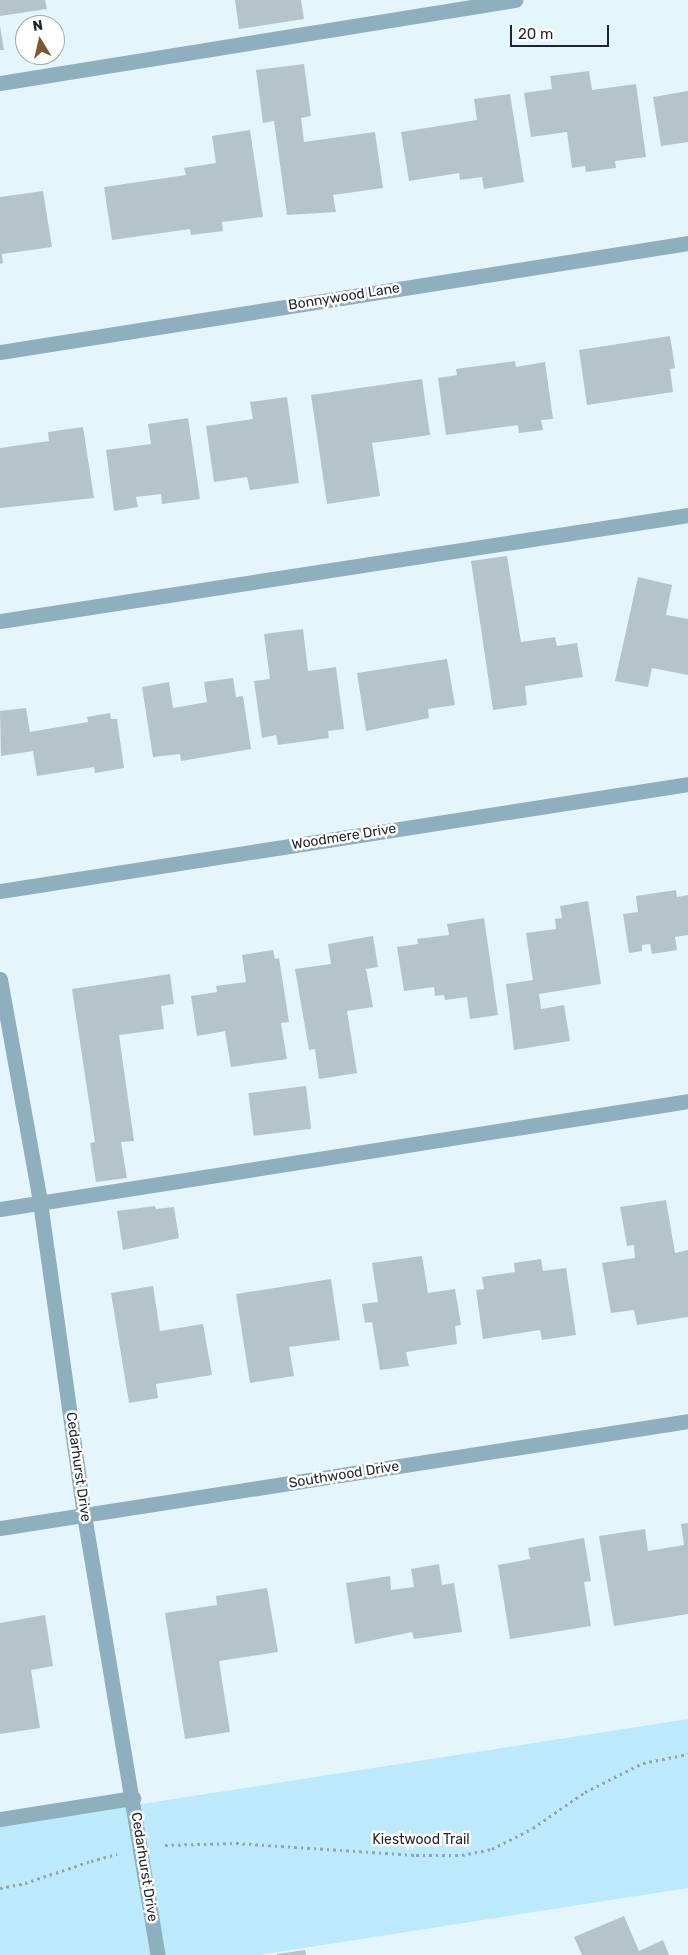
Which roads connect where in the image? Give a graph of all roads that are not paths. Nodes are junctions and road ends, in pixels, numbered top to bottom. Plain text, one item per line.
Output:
1 (515, 0) edge
2 (0, 83) edge
3 (688, 243) edge
4 (0, 352) edge
5 (688, 514) edge
6 (0, 621) edge
7 (688, 784) edge
8 (0, 891) edge
9 (0, 979) edge
10 (688, 1100) edge
11 (40, 1202) junction
12 (0, 1209) edge
13 (688, 1421) edge
14 (84, 1515) junction
15 (0, 1528) edge
16 (132, 1798) junction
17 (0, 1819) edge
18 (158, 1955) edge

1 - 2 street
3 - 4 street, Bonnywood Lane
5 - 6 street
7 - 8 street, Woodmere Drive
9 - 11 street, Cedarhurst Drive
10 - 11 street
11 - 12 street
11 - 14 street, Cedarhurst Drive
13 - 14 street, Southwood Drive
14 - 15 street, Southwood Drive
14 - 16 street, Cedarhurst Drive
16 - 17 street
16 - 18 street, Cedarhurst Drive

